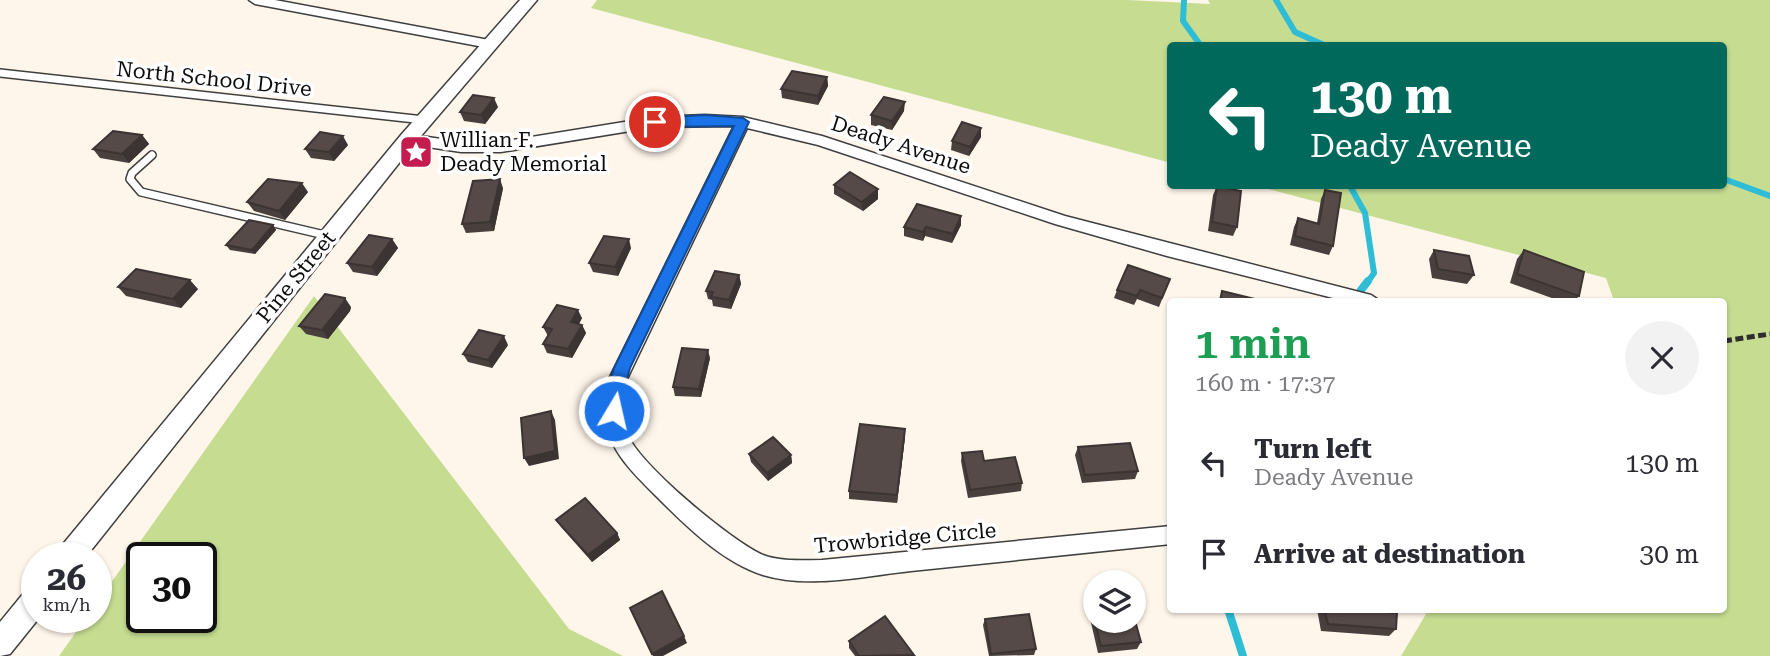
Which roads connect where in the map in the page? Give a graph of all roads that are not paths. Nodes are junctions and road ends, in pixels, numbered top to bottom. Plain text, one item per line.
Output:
1 (256, 0) edge
2 (529, 0) edge
3 (489, 44) junction
4 (0, 72) edge
5 (424, 120) junction
6 (743, 122) junction
7 (408, 139) junction
8 (152, 155) dead end
9 (329, 236) junction
10 (1359, 298) edge
11 (1167, 535) edge
12 (82, 542) edge
13 (21, 618) edge
14 (0, 644) edge

1 - 3 street
2 - 3 street, Pine Street
3 - 5 street, Pine Street
4 - 5 lane, North School Drive
5 - 7 street, Pine Street
6 - 7 street, Deady Avenue
6 - 10 street, Deady Avenue
6 - 11 street, Trowbridge Circle
7 - 9 street, Pine Street
8 - 9 lane
9 - 12 street, Pine Street
13 - 14 street

